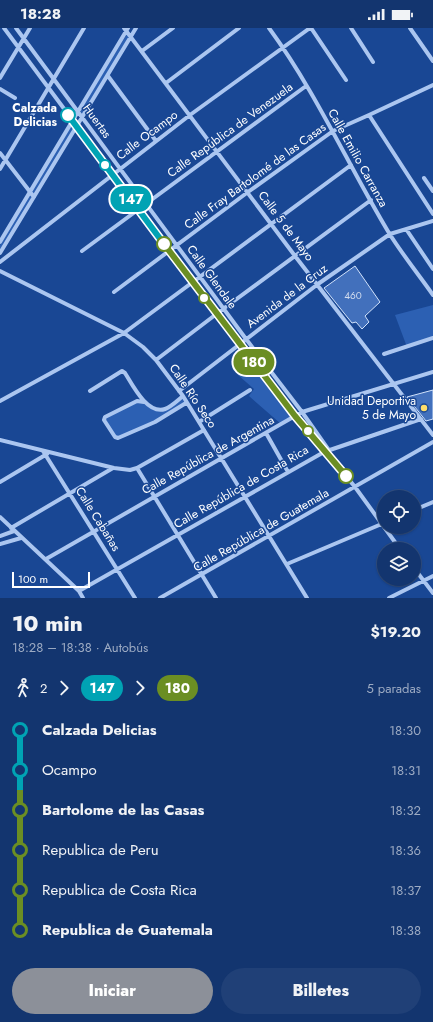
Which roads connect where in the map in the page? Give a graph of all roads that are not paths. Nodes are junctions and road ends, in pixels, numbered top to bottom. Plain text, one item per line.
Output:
1 (4, 28) edge
2 (16, 28) edge
3 (30, 28) edge
4 (84, 28) edge
5 (136, 28) edge
6 (173, 28) edge
7 (240, 28) edge
8 (269, 28) edge
9 (311, 28) edge
10 (351, 28) edge
11 (410, 28) edge
12 (126, 29) edge
13 (131, 36) junction
14 (24, 38) junction
15 (283, 47) junction
16 (18, 48) junction
17 (142, 51) junction
18 (433, 61) edge
19 (374, 62) dead end
20 (108, 76) junction
21 (0, 78) edge
22 (54, 78) junction
23 (346, 80) dead end
24 (166, 83) junction
25 (433, 84) edge
26 (306, 86) junction
27 (49, 88) junction
28 (0, 89) edge
29 (15, 98) dead end
30 (78, 111) junction
31 (190, 115) junction
32 (370, 116) junction
33 (82, 118) junction
34 (72, 120) junction
35 (77, 127) junction
36 (333, 131) junction
37 (156, 140) junction
38 (217, 151) junction
39 (0, 153) edge
40 (6, 160) junction
41 (351, 165) junction
42 (120, 168) junction
43 (0, 170) edge
44 (112, 174) junction
45 (424, 178) dead end
46 (433, 191) edge
47 (30, 192) junction
48 (248, 192) junction
49 (34, 197) junction
50 (371, 200) junction
51 (146, 204) junction
52 (138, 210) junction
53 (433, 214) edge
54 (433, 221) edge
55 (272, 223) junction
56 (406, 229) junction
57 (390, 234) junction
58 (0, 242) edge
59 (176, 245) junction
60 (82, 251) dead end
61 (169, 251) junction
62 (0, 254) edge
63 (295, 256) junction
64 (0, 262) edge
65 (433, 269) edge
66 (0, 271) edge
67 (200, 277) junction
68 (192, 282) junction
69 (318, 284) junction
70 (114, 292) dead end
71 (433, 295) edge
72 (223, 309) junction
73 (216, 314) junction
74 (124, 333) junction
75 (433, 338) edge
76 (246, 340) junction
77 (239, 344) junction
78 (384, 354) dead end
79 (156, 360) junction
80 (433, 372) edge
81 (394, 384) junction
82 (250, 390) dead end
83 (90, 391) dead end
84 (179, 391) junction
85 (183, 396) junction
86 (0, 401) edge
87 (144, 402) junction
88 (186, 403) junction
89 (165, 409) junction
90 (302, 412) junction
91 (167, 414) junction
92 (295, 416) junction
93 (421, 419) junction
94 (199, 422) junction
95 (204, 430) junction
96 (266, 433) junction
97 (433, 435) edge
98 (0, 440) edge
99 (433, 442) edge
100 (326, 450) junction
101 (46, 452) junction
102 (222, 458) junction
103 (114, 468) junction
104 (137, 468) junction
105 (288, 472) junction
106 (0, 482) edge
107 (354, 487) junction
108 (70, 493) junction
109 (154, 496) junction
110 (246, 496) junction
111 (433, 502) edge
112 (421, 507) edge
113 (377, 516) edge
114 (0, 517) edge
115 (377, 526) edge
116 (12, 530) junction
117 (94, 532) junction
118 (178, 534) junction
119 (0, 536) edge
120 (270, 536) junction
121 (21, 538) junction
122 (0, 544) edge
123 (46, 559) junction
124 (287, 564) junction
125 (117, 570) junction
126 (202, 575) junction
127 (433, 576) edge
128 (421, 577) edge
129 (424, 581) junction
130 (79, 591) junction
131 (433, 594) edge
132 (83, 598) edge
133 (135, 598) edge
134 (160, 598) edge
135 (216, 598) edge
136 (307, 598) edge
137 (389, 598) edge

1 - 16 street, Calle Glendale
2 - 14 street, Huertas
3 - 14 street
4 - 22 street
5 - 13 street
6 - 17 street
7 - 24 street
8 - 15 street, Calle Emilio Carranza
9 - 15 street, Calle Ocampo
9 - 23 street
10 - 19 street
11 - 18 street
12 - 13 street, Calle 5 de Mayo
12 - 30 street
13 - 17 street, Calle 5 de Mayo
13 - 20 street
14 - 16 street
14 - 22 street, Huertas
15 - 26 street, Calle Emilio Carranza
15 - 31 street, Calle Ocampo
16 - 21 street
16 - 27 street, Calle Glendale
17 - 24 street, Calle 5 de Mayo
20 - 33 street
20 - 37 street
22 - 27 street
22 - 30 street, Huertas
24 - 31 street, Calle 5 de Mayo
25 - 32 street, Calle Fray Bartolomé de las Casas
26 - 36 street, Calle Emilio Carranza
26 - 38 street, Calle República de Venezuela
27 - 34 street, Calle Glendale
27 - 40 street
28 - 29 street
30 - 33 street, Huertas
30 - 34 street
31 - 37 street, Calle Ocampo
31 - 38 street, Calle 5 de Mayo
32 - 36 street, Calle Fray Bartolomé de las Casas
32 - 53 street
33 - 35 street
33 - 42 street, Huertas
34 - 35 street, Calle Glendale
34 - 47 street
35 - 44 street, Calle Glendale
35 - 49 street
36 - 41 street, Calle Emilio Carranza
36 - 48 street, Calle Fray Bartolomé de las Casas
37 - 42 street, Calle Ocampo
38 - 48 street, Calle 5 de Mayo
38 - 51 street, Calle República de Venezuela
39 - 40 street
40 - 43 street
40 - 47 street
41 - 50 street, Calle Emilio Carranza
41 - 55 street
42 - 44 street, Calle Ocampo
42 - 51 street, Huertas
44 - 52 street, Calle Glendale
44 - 64 street, Calle Ocampo
45 - 46 street
47 - 49 street
47 - 58 street
48 - 55 street, Calle 5 de Mayo
48 - 59 street, Calle Fray Bartolomé de las Casas
49 - 62 street
50 - 57 street, Calle Emilio Carranza
50 - 63 street
51 - 52 street, Calle República de Venezuela
51 - 59 street, Huertas
52 - 60 street, Calle República de Venezuela
52 - 61 street, Calle Glendale
54 - 56 street, Avenida de la Cruz
55 - 63 street, Calle 5 de Mayo
55 - 67 street
56 - 57 street, Avenida de la Cruz
56 - 65 street
57 - 69 street, Avenida de la Cruz
57 - 71 street, Calle Emilio Carranza
59 - 61 street, Calle Fray Bartolomé de las Casas
59 - 67 street, Calle Glendale
61 - 68 street, Calle Glendale
61 - 70 street, Calle Fray Bartolomé de las Casas
63 - 69 street, Calle 5 de Mayo
63 - 72 street
66 - 74 street, Calle Río Seco
67 - 68 street
67 - 72 street, Calle Glendale
68 - 73 street, Calle Glendale
68 - 74 street
69 - 76 street, Avenida de la Cruz
69 - 81 street, Calle 5 de Mayo
72 - 73 street
72 - 76 street, Calle Glendale
73 - 77 street, Calle Glendale
73 - 79 street
74 - 79 street, Calle Río Seco
74 - 86 street
75 - 78 street
76 - 77 street, Avenida de la Cruz
76 - 90 street, Calle Glendale
77 - 84 street, Avenida de la Cruz
77 - 92 street, Calle Glendale
79 - 84 street, Calle Río Seco
80 - 81 street, Calle República de Argentina
81 - 90 street, Calle República de Argentina
81 - 93 street, Calle 5 de Mayo
82 - 94 street
83 - 87 street
84 - 85 street, Calle Río Seco
85 - 88 street, Calle Río Seco
85 - 89 street
87 - 89 street
87 - 91 street
88 - 91 street
88 - 94 street, Calle Río Seco
89 - 91 street
90 - 92 street, Calle República de Argentina
90 - 100 street, Calle Glendale
92 - 96 street, Calle República de Argentina
92 - 100 street, Calle Glendale
93 - 97 street, Calle 5 de Mayo
93 - 100 street, Calle República de Costa Rica
94 - 95 street, Calle Río Seco
95 - 102 street, Calle Río Seco
95 - 104 street
96 - 102 street, Calle República de Argentina
96 - 105 street
98 - 101 street
99 - 107 street, Calle República de Guatemala
100 - 105 street, Calle República de Costa Rica
100 - 107 street, Calle Glendale
101 - 103 street
101 - 106 street
101 - 108 street, Calle Cabañas
102 - 109 street, Calle República de Argentina
102 - 110 street, Calle Río Seco
103 - 104 street
103 - 108 street
104 - 109 street
105 - 110 street, Calle República de Costa Rica
107 - 113 street, Calle Glendale
107 - 120 street, Calle República de Guatemala
108 - 116 street
108 - 117 street, Calle Cabañas
109 - 117 street, Calle República de Argentina
109 - 118 street
110 - 118 street, Calle República de Costa Rica
110 - 120 street, Calle Río Seco
111 - 112 street
114 - 116 street
115 - 124 street
116 - 119 street
116 - 121 street
117 - 123 street, Calle República de Argentina
117 - 125 street, Calle Cabañas
118 - 125 street, Calle República de Costa Rica
118 - 126 street
120 - 124 street, Calle Río Seco
120 - 126 street, Calle República de Guatemala
121 - 122 street
121 - 123 street
123 - 130 street
124 - 136 street, Calle Río Seco
125 - 130 street, Calle República de Costa Rica
125 - 133 street, Calle Cabañas
126 - 134 street, Calle República de Guatemala
126 - 135 street
127 - 129 street
128 - 129 street
129 - 131 street
129 - 137 street
130 - 132 street

